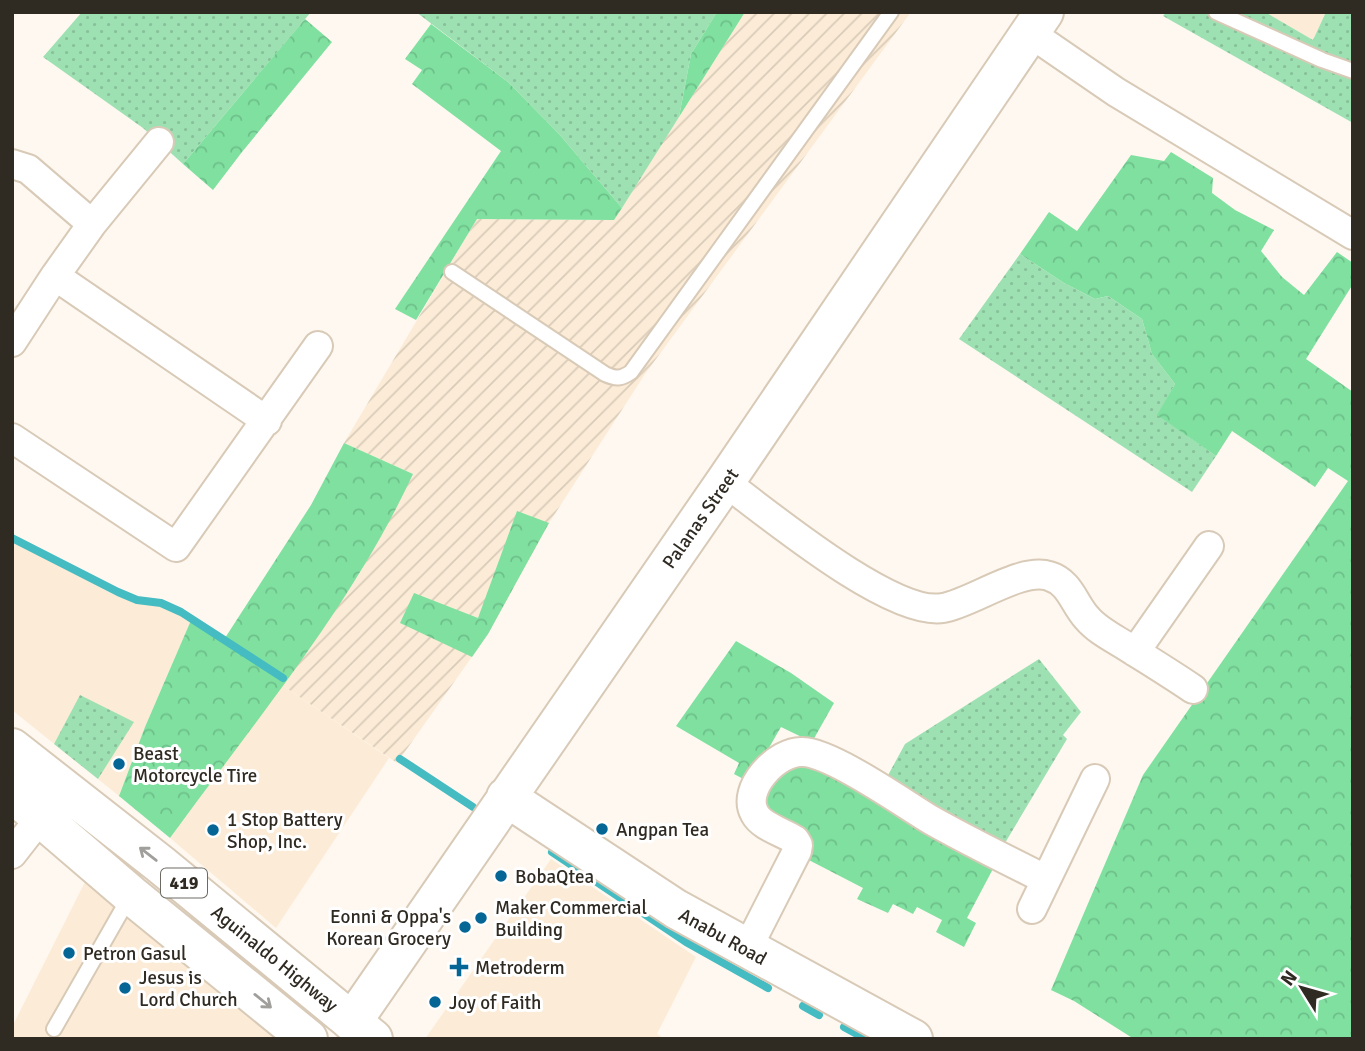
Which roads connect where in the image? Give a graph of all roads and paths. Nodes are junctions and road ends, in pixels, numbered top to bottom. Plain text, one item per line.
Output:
1 (891, 12) edge
2 (1216, 12) edge
3 (1037, 23) edge
4 (1353, 71) edge
5 (159, 142) dead end
6 (12, 164) edge
7 (92, 224) junction
8 (1353, 235) edge
9 (452, 272) dead end
10 (55, 276) junction
11 (12, 342) edge
12 (318, 346) dead end
13 (267, 421) junction
14 (12, 438) edge
15 (725, 482) junction
16 (1209, 546) dead end
17 (1135, 652) junction
18 (1194, 689) dead end
19 (12, 748) edge
20 (1095, 779) dead end
21 (506, 797) junction
22 (27, 805) edge
23 (12, 854) edge
24 (1045, 879) junction
25 (131, 895) junction
26 (1032, 909) dead end
27 (747, 949) junction
28 (54, 1028) dead end
29 (363, 1030) edge
30 (307, 1039) edge
31 (913, 1039) edge

1 - 9 lane
2 - 4 lane
3 - 8 street
3 - 15 main road, Palanas Street
5 - 7 street
6 - 7 street
7 - 10 street
10 - 11 street
10 - 13 street
12 - 13 street
13 - 14 street
15 - 17 street
15 - 21 main road, Palanas Street
16 - 17 street
17 - 18 street
29 -> 19 main road, Aguinaldo Highway / 419
20 - 24 street
21 - 27 main road, Anabu Road
21 - 29 main road, Palanas Street
22 - 23 street
22 - 25 main road, 419
24 - 26 street
24 - 27 street
25 - 28 lane
25 -> 30 main road, 419
27 - 31 main road, Anabu Road

